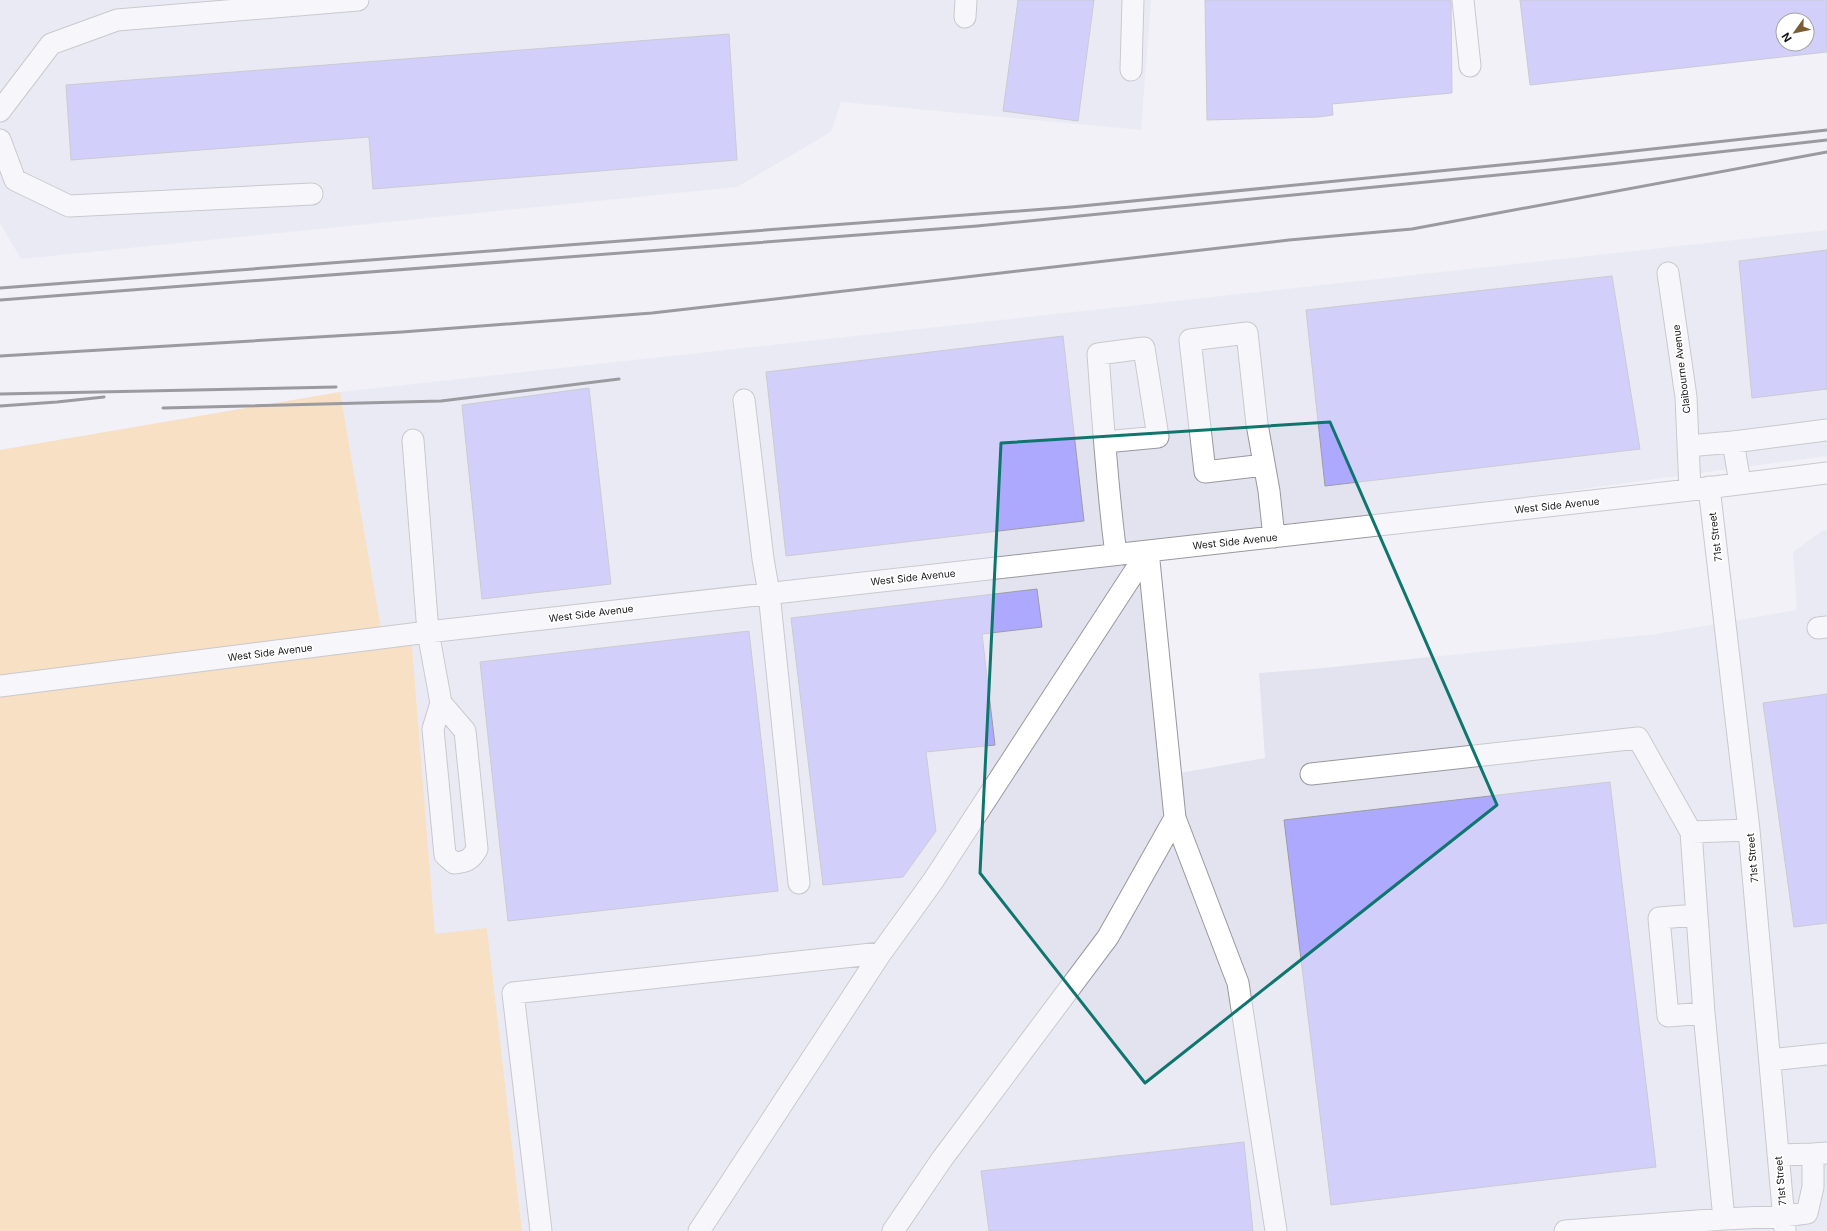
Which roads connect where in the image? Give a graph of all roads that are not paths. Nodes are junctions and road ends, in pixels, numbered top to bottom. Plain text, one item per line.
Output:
1 (358, 0) edge
2 (1133, 0) edge
3 (1463, 0) edge
4 (1470, 66) dead end
5 (1131, 70) dead end
6 (0, 111) edge
7 (0, 140) edge
8 (312, 194) dead end
9 (1668, 273) dead end
10 (744, 400) dead end
11 (1827, 430) edge
12 (413, 440) dead end
13 (1105, 442) junction
14 (1733, 442) junction
15 (1688, 446) junction
16 (1264, 465) junction
17 (1827, 473) edge
18 (1740, 483) junction
19 (1700, 488) junction
20 (1274, 537) junction
21 (1148, 551) junction
22 (1116, 554) junction
23 (769, 593) junction
24 (428, 632) junction
25 (0, 686) edge
26 (441, 703) junction
27 (1311, 774) dead end
28 (1175, 818) junction
29 (1749, 830) junction
30 (1691, 832) junction
31 (799, 882) dead end
32 (1697, 915) junction
33 (881, 954) junction
34 (1704, 1013) junction
35 (1827, 1054) edge
36 (1770, 1060) junction
37 (1820, 1153) edge
38 (1778, 1155) junction
39 (1724, 1219) junction
40 (1809, 1222) edge
41 (1784, 1224) edge
42 (541, 1231) edge
43 (699, 1231) edge
44 (893, 1231) edge
45 (1276, 1231) edge
46 (1565, 1231) edge

1 - 6 street
2 - 5 street
3 - 4 street
7 - 8 street
9 - 15 street, Claibourne Avenue
10 - 23 street
11 - 14 street
12 - 24 street
13 - 13 street
13 - 22 street
14 - 15 street
14 - 18 street
15 - 19 street, Claibourne Avenue
16 - 16 street
16 - 20 street
17 - 18 street, West Side Avenue
18 - 19 street, West Side Avenue
19 - 20 street, West Side Avenue
19 - 29 street, 71st Street
20 - 21 street, West Side Avenue
21 - 22 street, West Side Avenue
21 - 28 street
21 - 33 street
22 - 23 street, West Side Avenue
23 - 24 street, West Side Avenue
23 - 31 street
24 - 25 street, West Side Avenue
24 - 26 street
26 - 26 street
27 - 30 street
28 - 44 street
28 - 45 street
29 - 30 street
29 - 36 street, 71st Street
30 - 32 street
32 - 34 street
32 - 34 street
33 - 42 street
33 - 43 street
34 - 39 street
35 - 36 street
36 - 38 street, 71st Street
37 - 38 street
37 - 40 street
38 - 41 street, 71st Street
39 - 41 street
39 - 46 street
40 - 41 street

